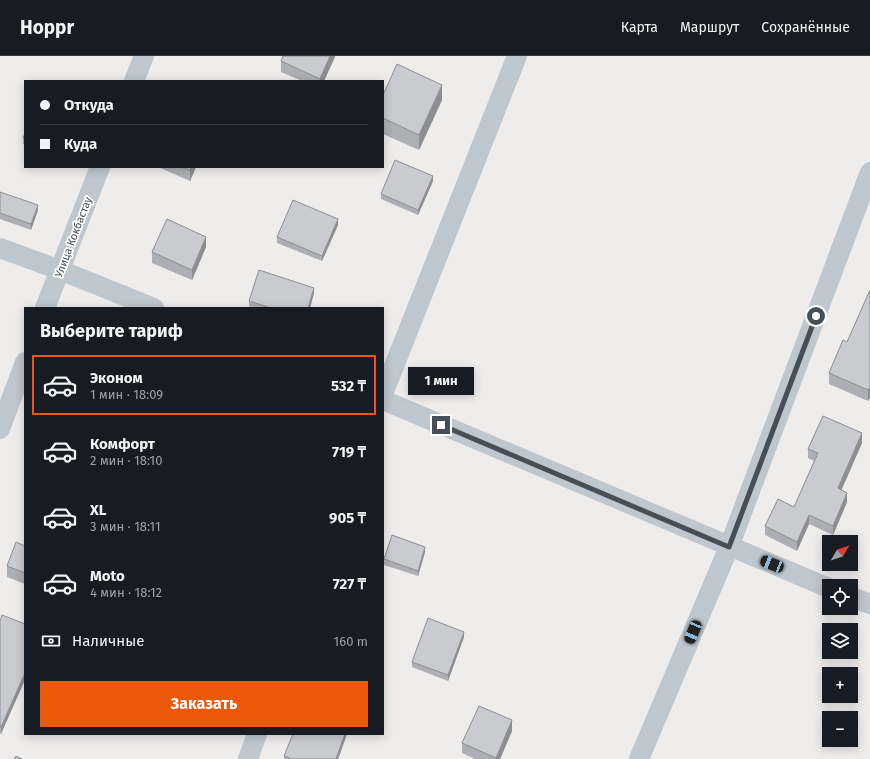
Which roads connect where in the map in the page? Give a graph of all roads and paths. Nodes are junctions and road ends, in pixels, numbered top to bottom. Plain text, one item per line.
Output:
1 (144, 56) edge
2 (517, 56) edge
3 (134, 80) edge
4 (100, 168) edge
5 (870, 172) edge
6 (0, 248) edge
7 (60, 270) junction
8 (46, 307) edge
9 (152, 307) edge
10 (24, 365) edge
11 (384, 391) edge
12 (384, 400) edge
13 (0, 429) edge
14 (729, 547) junction
15 (822, 585) edge
16 (858, 600) edge
17 (870, 604) edge
18 (257, 735) edge
19 (248, 759) edge
20 (639, 759) edge

1 - 3 street
2 - 11 street
4 - 7 street, Улица Кокбастау
5 - 14 street
6 - 7 street
7 - 8 street, Улица Кокбастау
7 - 9 street
10 - 13 street
12 - 14 street
14 - 15 street
14 - 20 street
16 - 17 street
18 - 19 street

